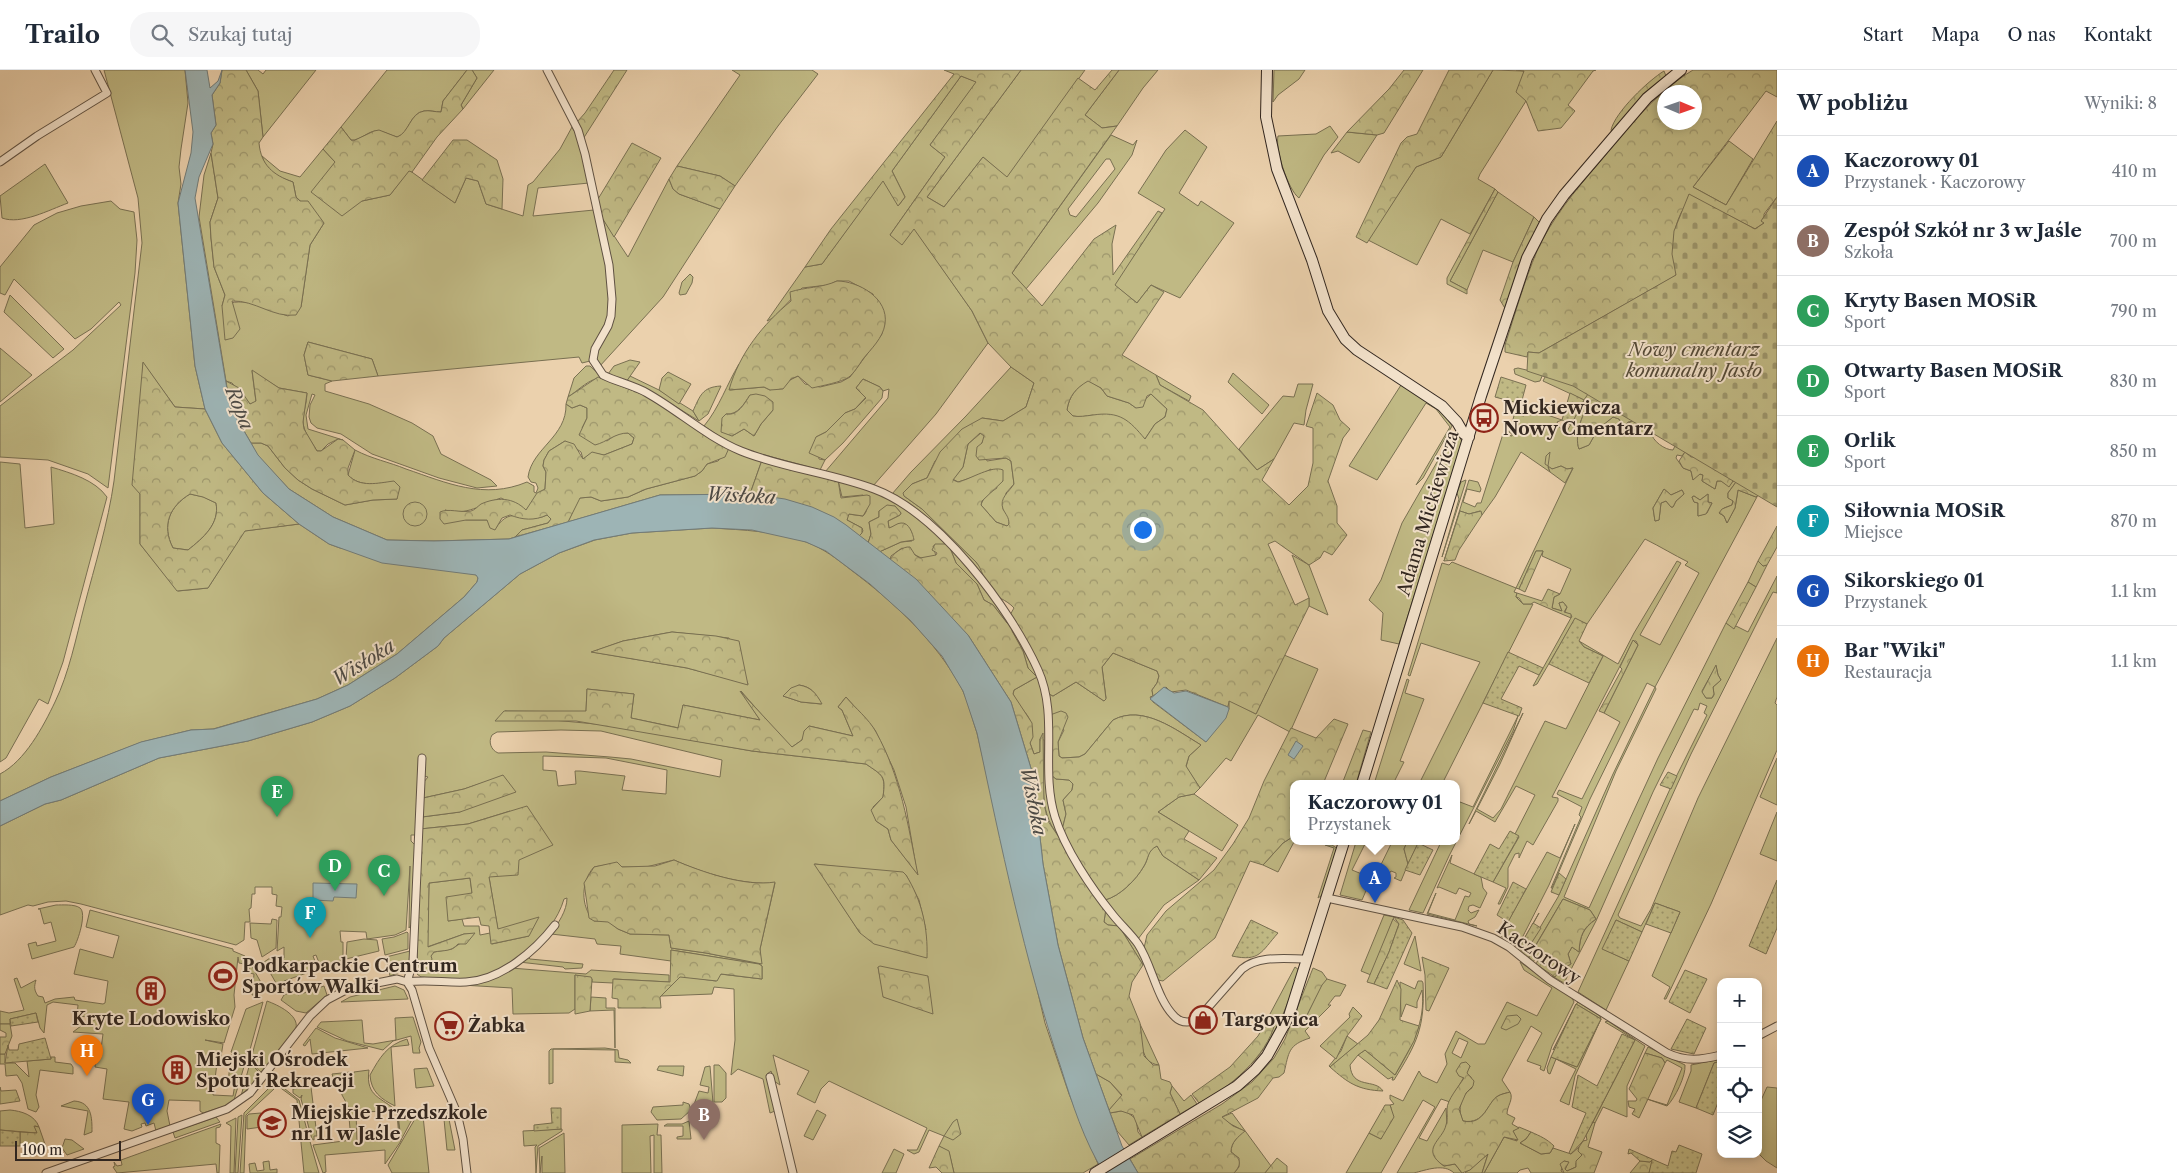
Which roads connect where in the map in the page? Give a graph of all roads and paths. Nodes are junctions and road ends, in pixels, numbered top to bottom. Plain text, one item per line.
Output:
1 (95, 70) edge
2 (547, 70) edge
3 (1267, 70) edge
4 (1681, 70) edge
5 (1671, 73) edge
6 (0, 162) edge
7 (1469, 437) junction
8 (422, 758) dead end
9 (1363, 780) edge
10 (1343, 845) edge
11 (1327, 898) junction
12 (555, 925) dead end
13 (1307, 959) junction
14 (408, 982) junction
15 (1777, 1026) edge
16 (1762, 1034) edge
17 (1717, 1056) edge
18 (770, 1077) dead end
19 (46, 1173) edge
20 (467, 1173) edge
21 (793, 1173) edge
22 (1095, 1173) edge

1 - 6 street
2 - 13 street
3 - 7 street
4 - 5 street, Adama Mickiewicza
5 - 7 street, Adama Mickiewicza
7 - 9 street, Adama Mickiewicza
8 - 14 street
10 - 11 street
11 - 13 street
11 - 17 street, Kaczorowy
12 - 14 street
13 - 22 street
14 - 19 street
14 - 20 street
15 - 16 street
18 - 21 street

